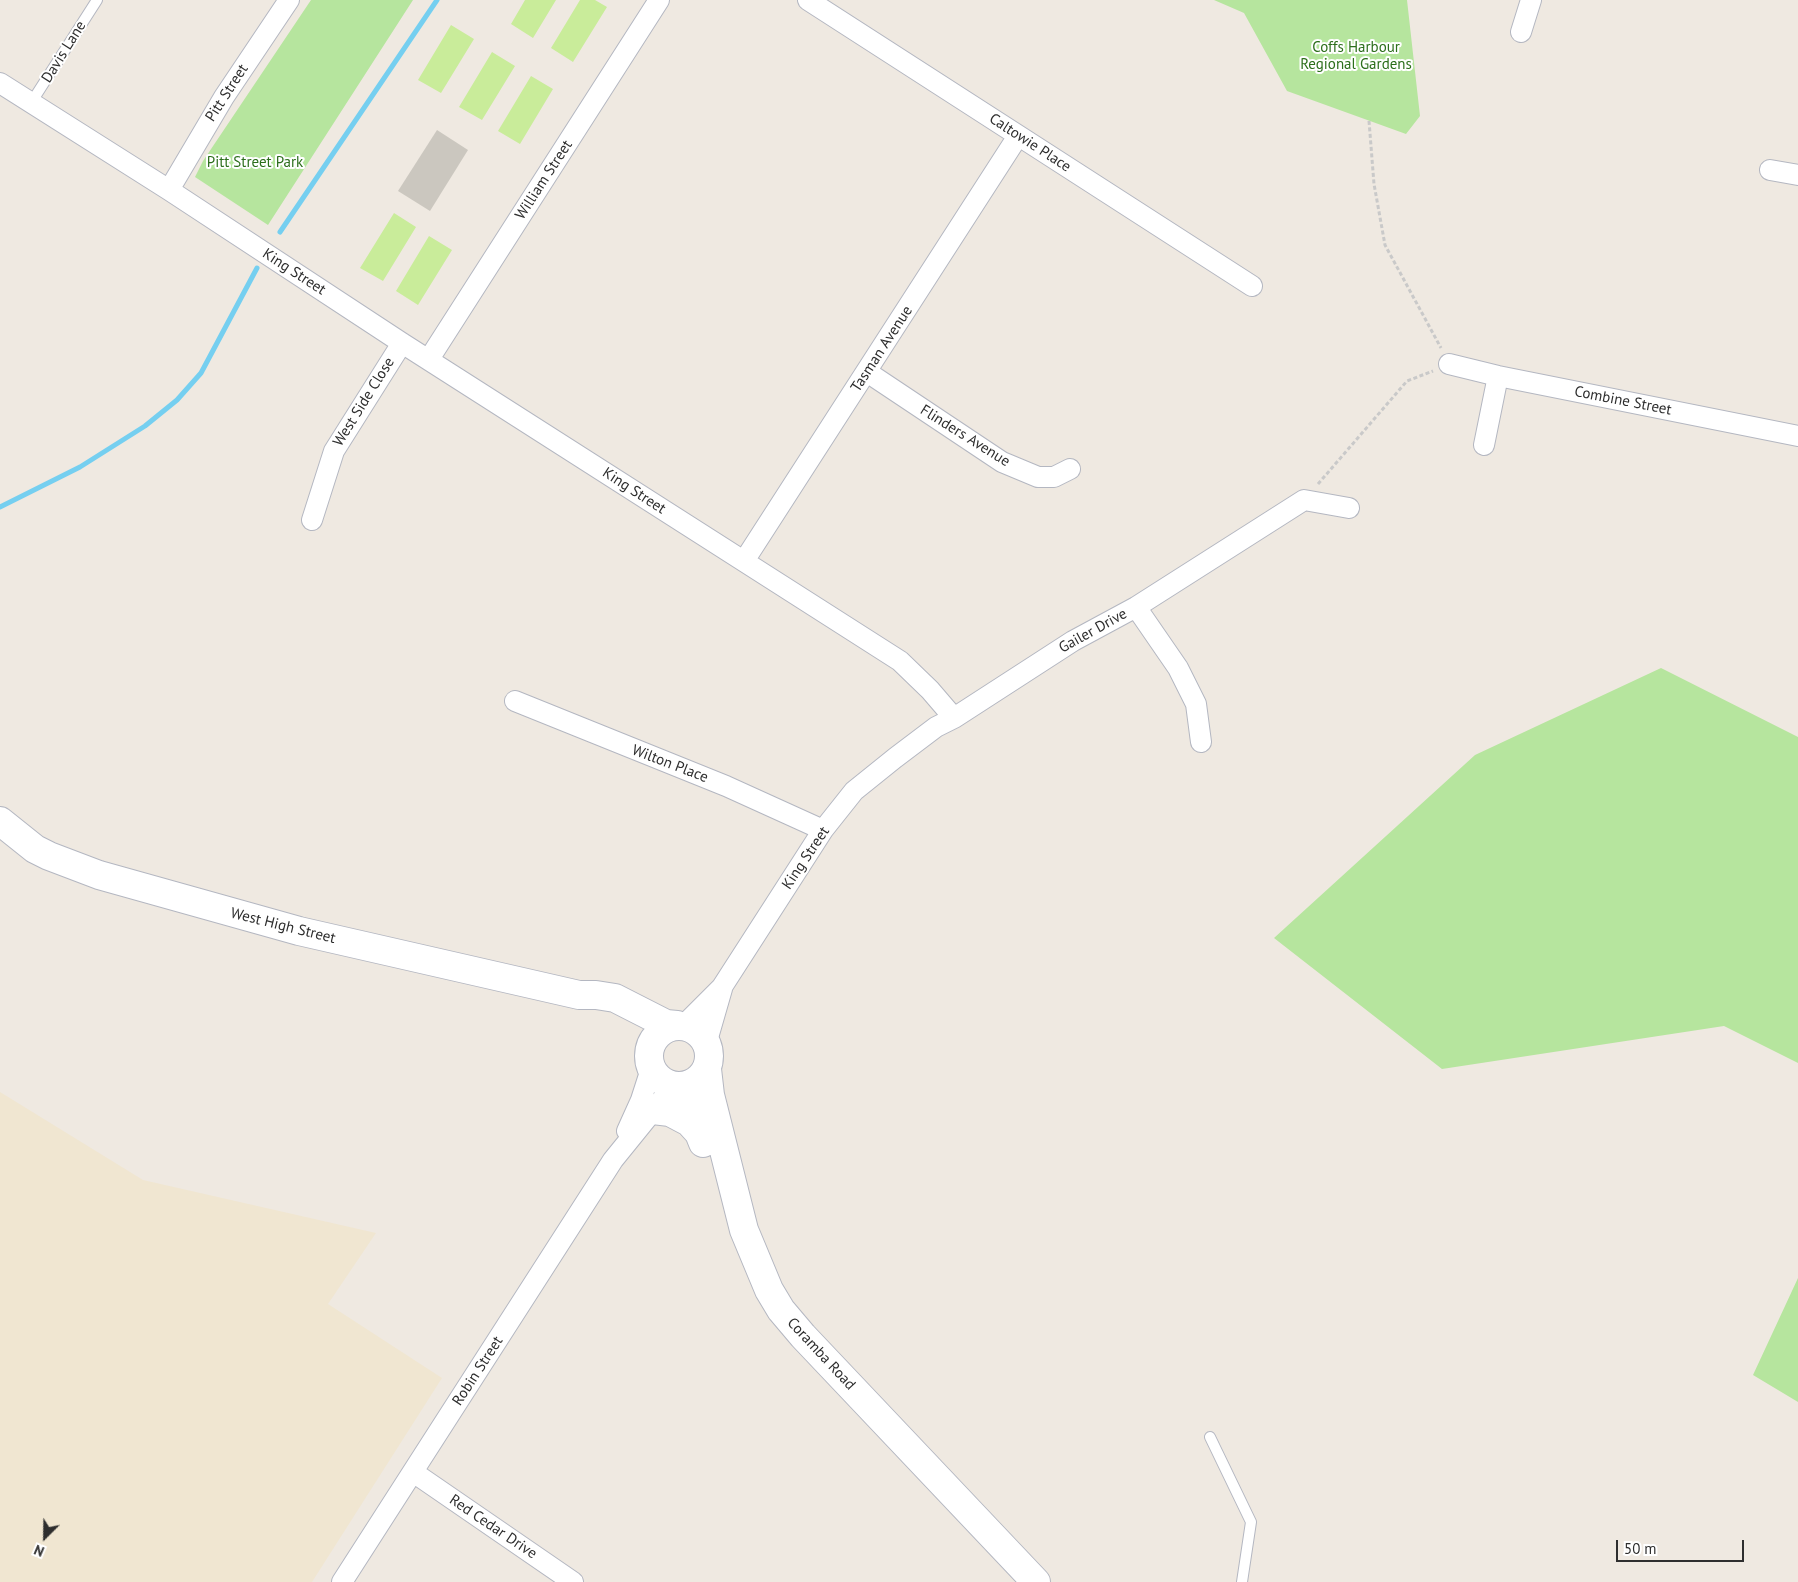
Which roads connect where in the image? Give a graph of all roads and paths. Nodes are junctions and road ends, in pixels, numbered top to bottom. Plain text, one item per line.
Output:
1 (97, 0) edge
2 (289, 0) edge
3 (659, 0) edge
4 (808, 0) edge
5 (1531, 0) edge
6 (1521, 32) dead end
7 (0, 83) edge
8 (32, 103) junction
9 (1369, 121) dead end
10 (1018, 136) junction
11 (1770, 170) dead end
12 (1798, 175) edge
13 (169, 190) junction
14 (1252, 286) dead end
15 (402, 343) junction
16 (429, 359) junction
17 (1449, 364) junction
18 (867, 372) junction
19 (1498, 376) junction
20 (1798, 436) edge
21 (1484, 445) dead end
22 (1070, 469) dead end
23 (1304, 500) junction
24 (1349, 508) dead end
25 (312, 520) dead end
26 (744, 561) junction
27 (1136, 607) junction
28 (515, 701) dead end
29 (954, 718) junction
30 (1201, 742) dead end
31 (0, 821) edge
32 (822, 830) junction
33 (722, 987) junction
34 (579, 995) junction
35 (681, 1025) junction
36 (706, 1041) junction
37 (652, 1056) junction
38 (707, 1069) junction
39 (678, 1086) junction
40 (654, 1110) junction
41 (703, 1143) junction
42 (613, 1160) junction
43 (1210, 1437) dead end
44 (413, 1472) junction
45 (342, 1582) edge
46 (573, 1582) edge
47 (1016, 1582) edge
48 (1036, 1582) edge
49 (1242, 1582) edge

1 - 8 lane, Davis Lane
2 - 13 street, Pitt Street
3 - 16 street, William Street
4 - 10 street, Caltowie Place
5 - 6 street
7 - 8 street, King Street
8 - 13 street, King Street
9 - 17 path
10 - 14 street, Caltowie Place
10 - 18 street, Tasman Avenue
11 - 12 street
13 - 15 street, King Street
15 - 16 street, King Street
15 - 25 street, West Side Close
16 - 26 street, King Street
17 - 19 street, Combine Street
17 - 23 path
18 - 22 street, Flinders Avenue
18 - 26 street, Tasman Avenue
19 - 20 street, Combine Street
19 - 21 street
23 - 24 street
23 - 27 street, Gailer Drive
26 - 29 street, King Street
27 - 29 street, Gailer Drive
27 - 30 street
28 - 32 street, Wilton Place
29 - 32 street, King Street
31 - 34 main road, West High Street
32 - 33 street, King Street
33 - 35 street, King Street
33 - 36 street, King Street
34 - 35 main road, West High Street
34 - 37 main road, West High Street
35 - 36 main road
35 - 37 main road
36 - 38 main road
37 - 39 main road
37 - 42 street, Robin Street
38 - 39 main road
38 - 48 main road, Coramba Road
39 - 40 street, Robin Street
39 - 41 main road, Coramba Road
40 - 41 main road
40 - 42 street, Robin Street
41 - 47 main road, Coramba Road
42 - 44 street, Robin Street
43 - 49 lane
44 - 45 street, Robin Street
44 - 46 street, Red Cedar Drive

